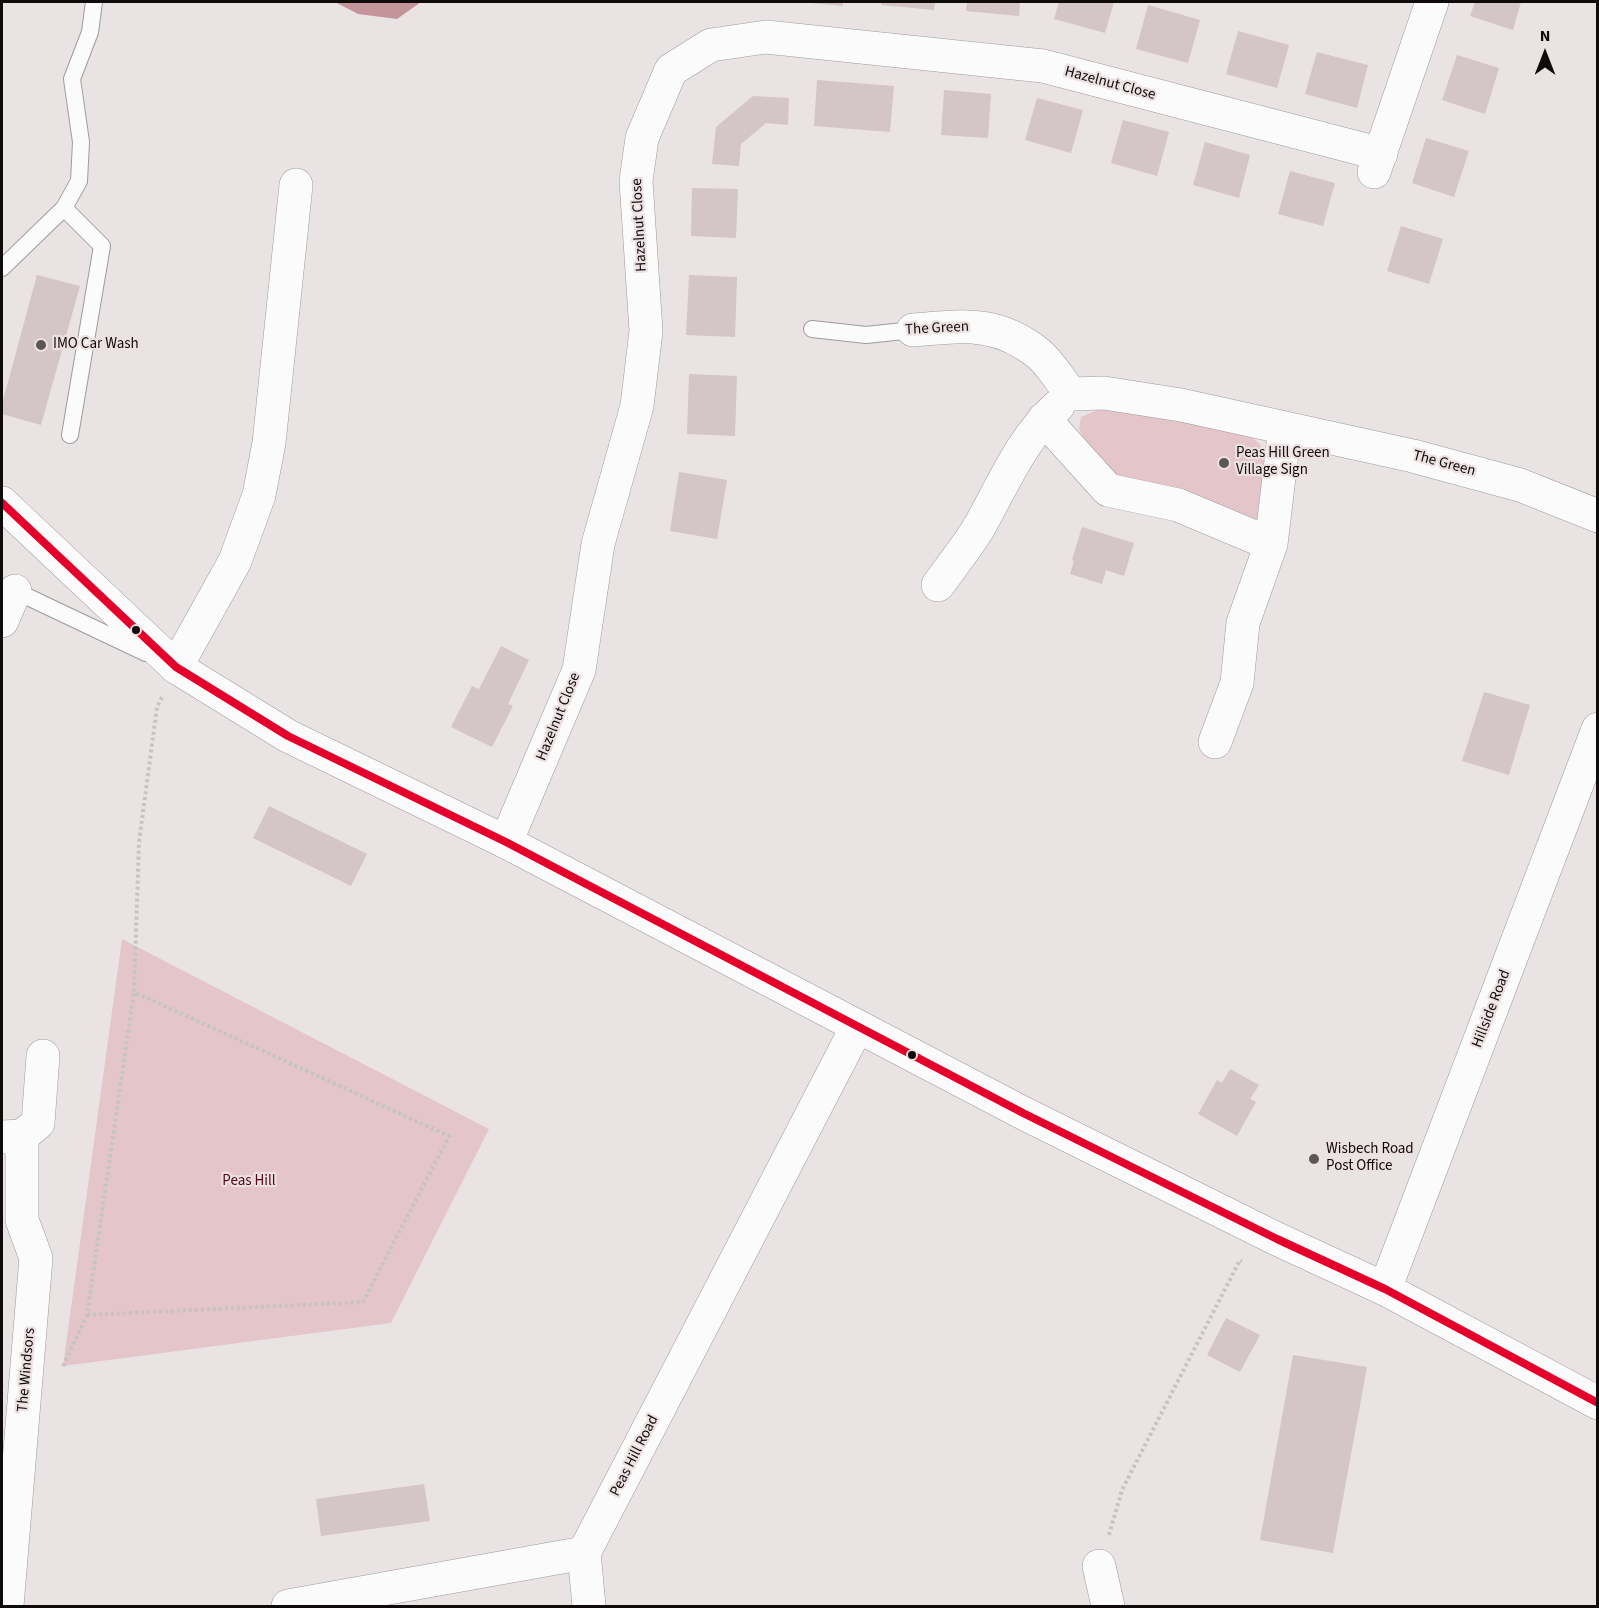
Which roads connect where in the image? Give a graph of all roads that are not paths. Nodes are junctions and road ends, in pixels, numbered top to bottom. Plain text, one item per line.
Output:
1 (94, 2) edge
2 (1432, 2) edge
3 (296, 185) dead end
4 (64, 208) junction
5 (2, 268) edge
6 (812, 329) dead end
7 (913, 330) joint
8 (1071, 394) junction
9 (1044, 419) junction
10 (1285, 428) junction
11 (70, 435) dead end
12 (2, 503) edge
13 (1598, 516) edge
14 (1270, 544) junction
15 (938, 585) dead end
16 (8, 588) edge
17 (2, 621) edge
18 (176, 667) junction
19 (1598, 729) edge
20 (1215, 742) dead end
21 (506, 842) junction
22 (857, 1027) junction
23 (43, 1056) dead end
24 (12, 1136) edge
25 (1385, 1289) junction
26 (1598, 1403) edge
27 (584, 1553) junction
28 (1099, 1566) road end
29 (7, 1606) edge
30 (288, 1606) edge
31 (589, 1606) edge
32 (1108, 1606) edge

1 - 4 lane
2 - 21 street, Hazelnut Close
3 - 18 street
4 - 5 lane
4 - 11 lane
6 - 7 lane, The Green
7 - 8 street, The Green
8 - 9 street
8 - 10 street, The Green
9 - 14 street
9 - 15 street
10 - 13 street, The Green
10 - 14 street
12 - 18 street
14 - 20 street
16 - 17 street
16 - 18 lane
18 - 21 street
19 - 25 street, Hillside Road
21 - 22 street
22 - 25 street
22 - 27 street, Peas Hill Road
23 - 24 street, The Windsors
24 - 29 street, The Windsors
25 - 26 street
27 - 30 street
27 - 31 street
28 - 32 street

